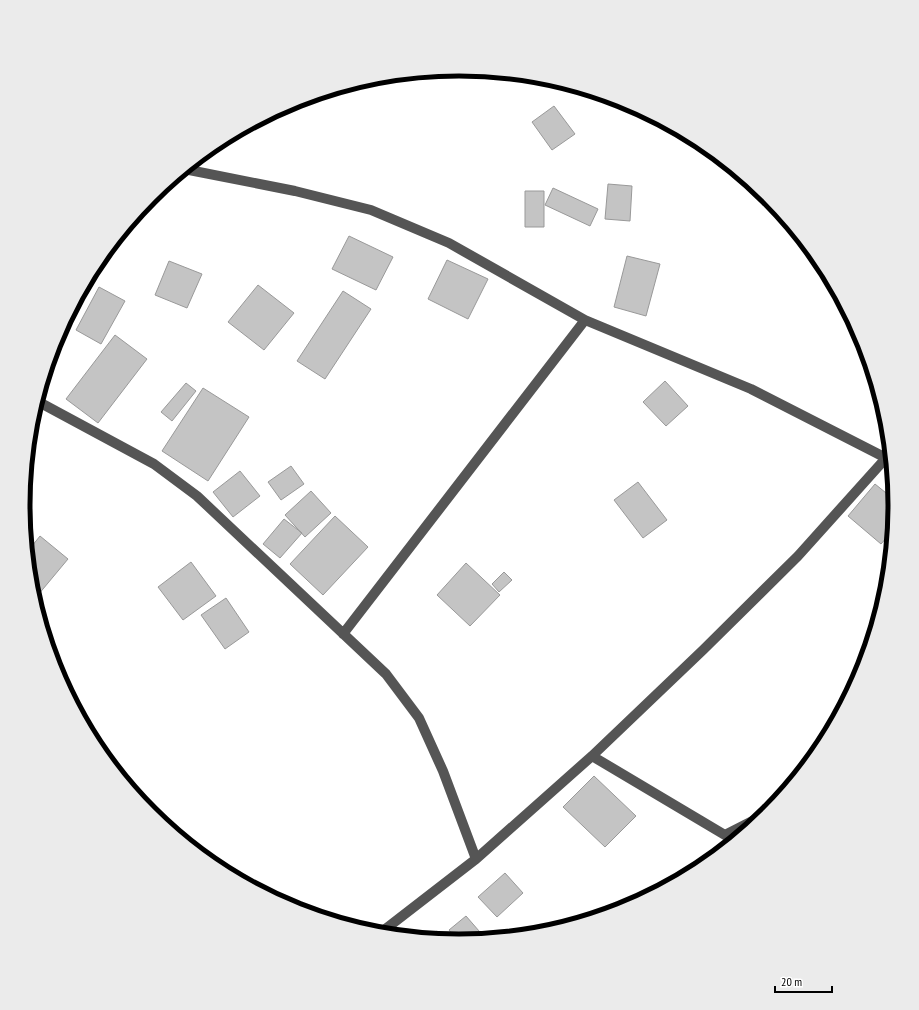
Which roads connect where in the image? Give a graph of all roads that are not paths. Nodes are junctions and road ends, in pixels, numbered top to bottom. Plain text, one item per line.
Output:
1 (190, 170) edge
2 (585, 320) junction
3 (42, 404) edge
4 (886, 458) edge
5 (886, 463) edge
6 (343, 634) junction
7 (592, 756) junction
8 (748, 823) edge
9 (725, 835) junction
10 (730, 838) edge
11 (476, 859) junction
12 (387, 928) edge

1 - 2 street
2 - 4 street
2 - 6 street
3 - 6 street
5 - 7 street
6 - 11 street
7 - 9 street
7 - 11 street
8 - 9 street
9 - 10 street
11 - 12 street

